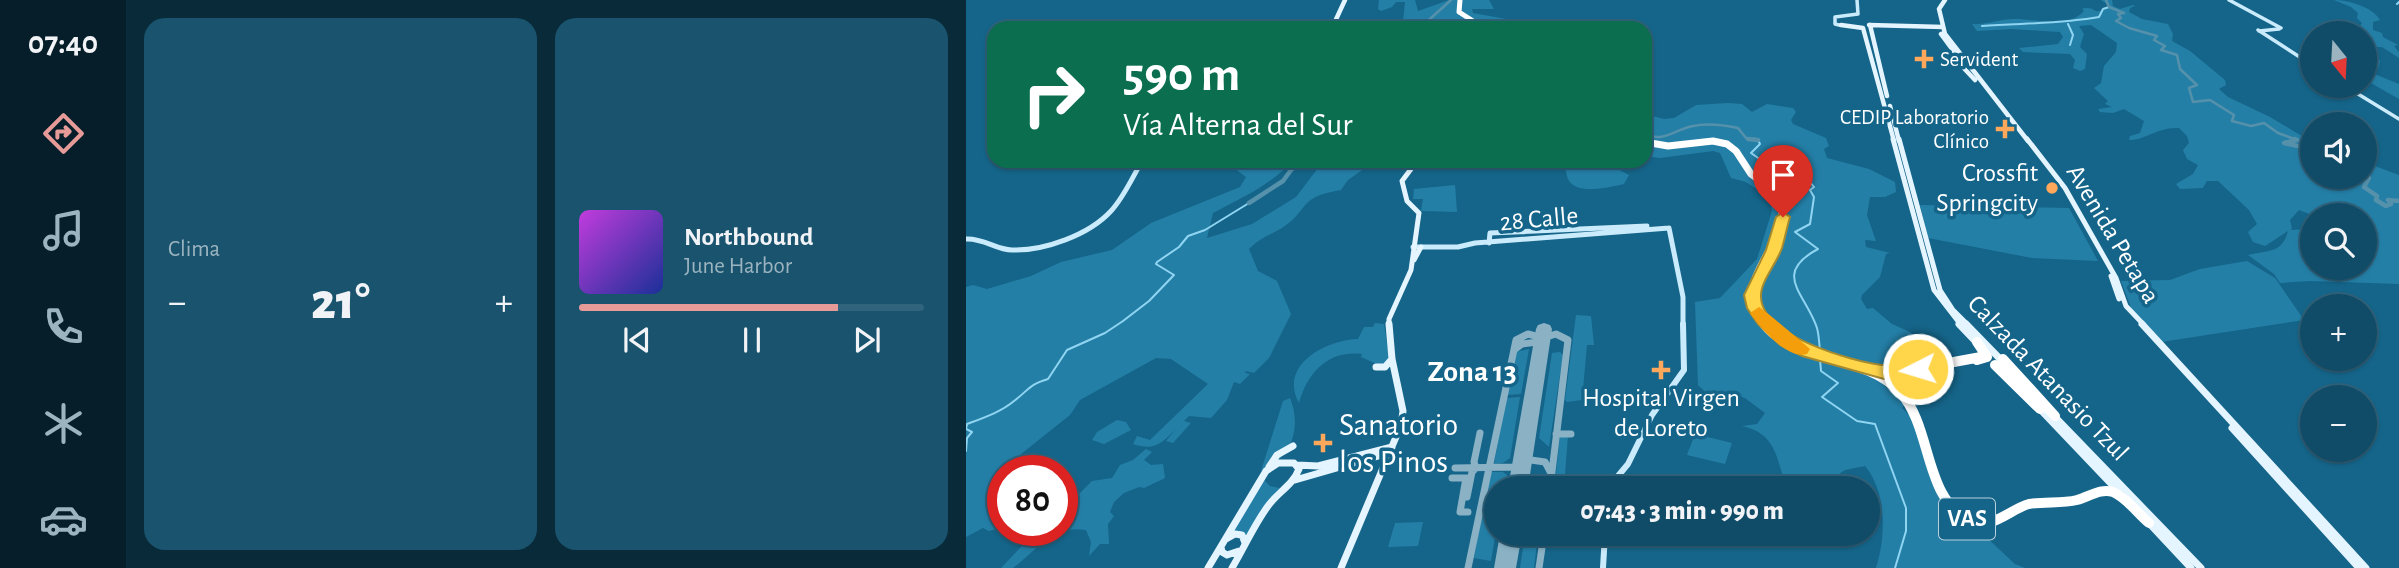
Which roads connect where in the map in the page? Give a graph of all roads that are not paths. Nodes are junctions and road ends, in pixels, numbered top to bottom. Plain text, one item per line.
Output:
1 (1345, 0) edge
2 (1461, 0) edge
3 (1859, 0) edge
4 (1944, 0) edge
5 (2229, 0) edge
6 (1836, 17) junction
7 (1335, 21) edge
8 (1474, 21) edge
9 (1838, 24) junction
10 (1850, 24) junction
11 (1868, 26) junction
12 (1942, 28) junction
13 (1953, 51) junction
14 (2300, 57) edge
15 (1881, 82) junction
16 (1982, 84) junction
17 (2364, 98) edge
18 (2399, 120) edge
19 (1652, 142) edge
20 (1138, 168) edge
21 (1411, 168) edge
22 (1670, 228) junction
23 (1490, 233) joint
24 (966, 239) edge
25 (1489, 243) junction
26 (1417, 247) junction
27 (1977, 342) junction
28 (1981, 357) dead end
29 (1392, 359) junction
30 (1376, 367) dead end
31 (1860, 367) junction
32 (1913, 369) junction
33 (1894, 373) junction
34 (1893, 386) junction
35 (2040, 409) junction
36 (2055, 416) junction
37 (2232, 425) junction
38 (1293, 446) dead end
39 (1387, 454) junction
40 (1341, 464) junction
41 (1297, 465) junction
42 (1266, 471) junction
43 (1618, 476) edge
44 (1296, 484) junction
45 (2317, 522) junction
46 (2149, 523) junction
47 (2329, 528) junction
48 (1223, 543) junction
49 (1244, 546) junction
50 (1604, 546) edge
51 (1208, 568) edge
52 (1232, 568) edge
53 (1341, 568) edge
54 (1602, 568) edge
55 (2191, 568) edge
56 (2201, 568) edge
57 (2359, 568) edge
58 (2366, 568) edge

1 - 7 main road
2 - 8 highway
3 - 6 main road
4 - 12 main road
5 - 14 main road
6 - 9 main road
6 - 10 main road
9 - 10 main road
9 - 11 main road
10 - 11 main road
11 - 12 main road
11 - 12 main road
11 - 15 main road, Calzada Atanasio Tzul
12 - 13 main road, Avenida Petapa
13 - 16 main road, Avenida Petapa
13 - 16 main road, Avenida Petapa
15 - 27 main road, Calzada Atanasio Tzul
15 - 36 main road, Calzada Atanasio Tzul
16 - 37 main road, Avenida Petapa
17 - 18 main road
19 - 31 highway, VAS
20 - 24 main road
21 - 26 main road
22 - 23 main road
22 - 25 main road, 28 Calle
22 - 43 main road
23 - 25 main road
25 - 26 main road, 28 Calle
26 - 29 main road
27 - 32 highway
27 - 35 main road, Calzada Atanasio Tzul
28 - 32 highway, VAS
29 - 30 main road
29 - 39 main road
31 - 33 highway, VAS
31 - 34 highway, VAS
32 - 33 highway, VAS
33 - 34 highway
34 - 46 highway, VAS
35 - 36 highway
35 - 46 main road, Calzada Atanasio Tzul
36 - 56 main road, Calzada Atanasio Tzul
37 - 45 main road, Avenida Petapa
37 - 47 main road, Avenida Petapa
38 - 42 main road
39 - 40 main road
39 - 40 main road
39 - 53 main road
40 - 41 main road
40 - 44 main road
41 - 42 main road
41 - 44 main road
42 - 48 main road
44 - 49 main road
45 - 47 main road
45 - 57 main road, Avenida Petapa
46 - 55 main road, Calzada Atanasio Tzul
47 - 58 main road, Avenida Petapa
48 - 49 main road
48 - 49 main road
48 - 51 main road
49 - 52 main road
50 - 54 main road

